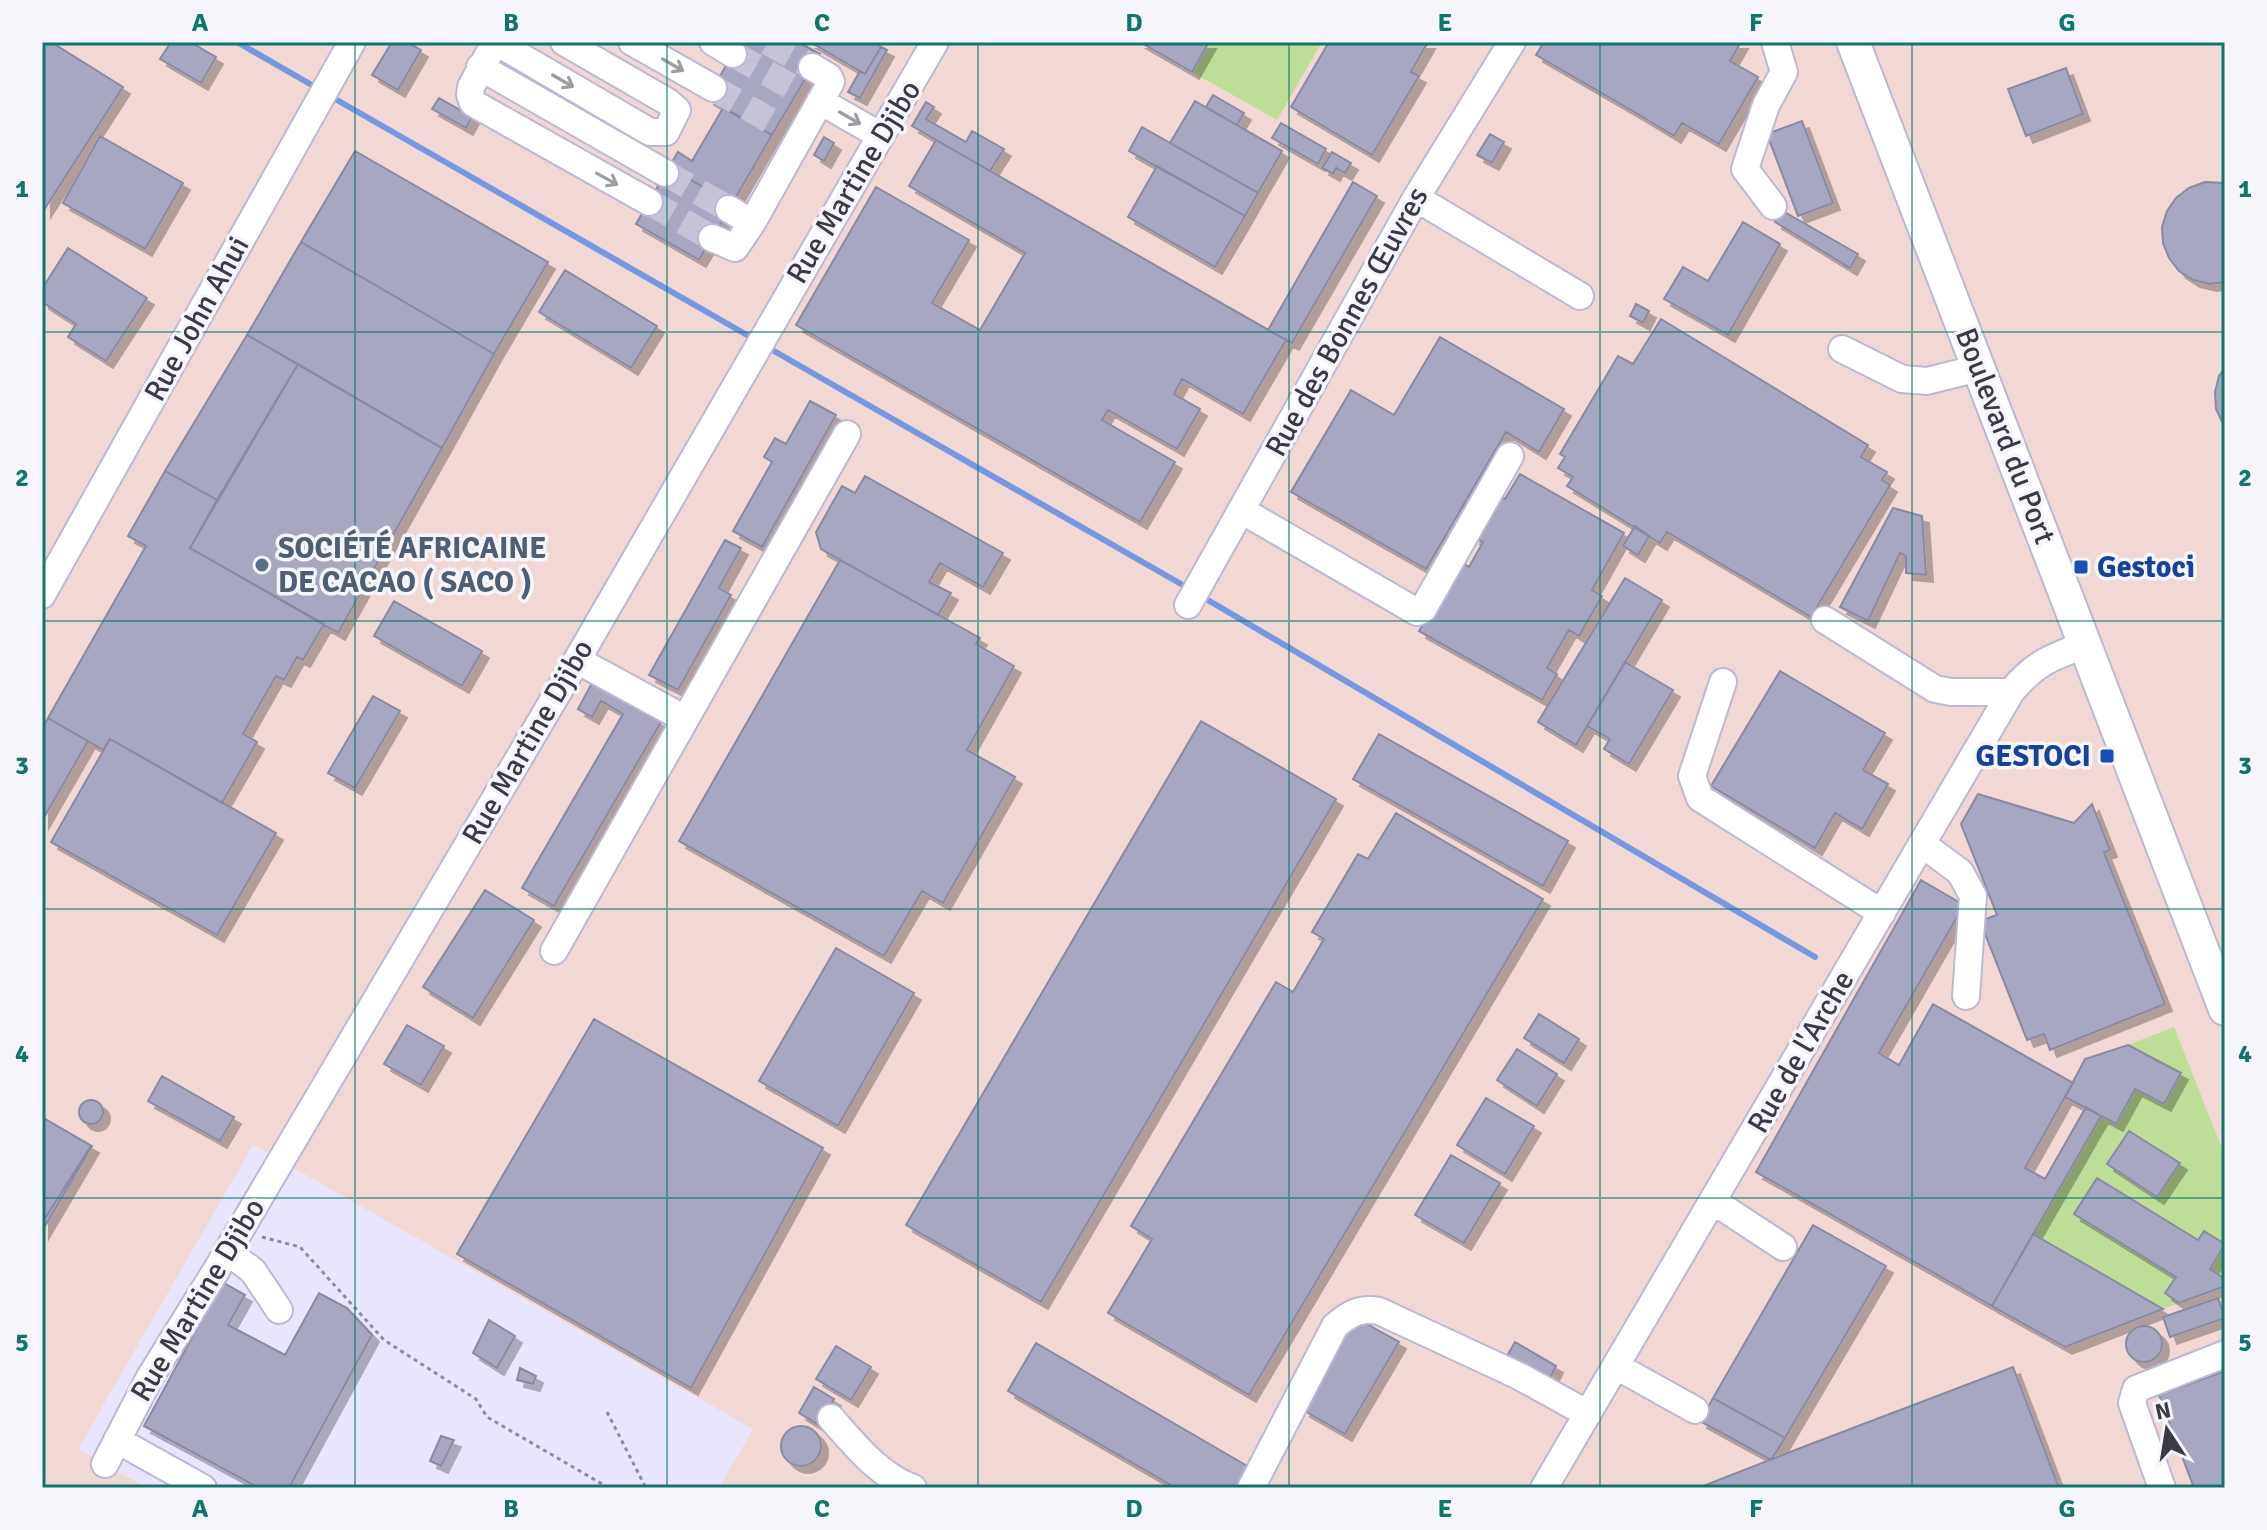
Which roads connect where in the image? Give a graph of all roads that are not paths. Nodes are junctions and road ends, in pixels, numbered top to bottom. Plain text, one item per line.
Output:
1 (495, 42) edge
2 (564, 42) edge
3 (632, 42) edge
4 (935, 42) edge
5 (1512, 42) edge
6 (1775, 42) edge
7 (1853, 42) edge
8 (346, 52) edge
9 (480, 67) junction
10 (812, 67) tunnel mouth
11 (713, 88) tunnel mouth
12 (813, 98) junction
13 (881, 136) junction
14 (665, 173) tunnel mouth
15 (1416, 198) junction
16 (649, 202) tunnel mouth
17 (1773, 206) dead end
18 (729, 209) tunnel mouth
19 (752, 223) junction
20 (723, 243) dead end
21 (1580, 296) dead end
22 (1842, 349) dead end
23 (1979, 368) junction
24 (847, 434) dead end
25 (1510, 456) dead end
26 (1241, 510) junction
27 (42, 595) edge
28 (1188, 605) dead end
29 (1825, 620) dead end
30 (2084, 645) junction
31 (577, 660) junction
32 (1723, 682) dead end
33 (2011, 692) junction
34 (685, 719) junction
35 (1922, 844) junction
36 (1882, 913) junction
37 (554, 951) dead end
38 (1966, 996) dead end
39 (2225, 1009) edge
40 (1713, 1201) junction
41 (233, 1241) junction
42 (1783, 1247) dead end
43 (279, 1310) dead end
44 (2225, 1354) edge
45 (1616, 1366) junction
46 (1695, 1410) dead end
47 (1588, 1414) junction
48 (831, 1418) dead end
49 (117, 1440) junction
50 (105, 1464) dead end
51 (203, 1488) edge
52 (913, 1488) edge
53 (1251, 1488) edge
54 (1544, 1488) edge
55 (2162, 1488) edge

1 -> 2 street
1 - 9 street
3 -> 11 street
4 - 13 street, Rue Martine Djibo
5 - 15 street, Rue des Bonnes Œuvres
6 - 17 street
7 - 23 main road, Boulevard du Port
8 - 27 street, Rue John Ahui
9 - 14 street
9 -> 16 street
10 - 12 street
12 -> 13 street
12 - 19 street
13 - 31 street, Rue Martine Djibo
15 - 21 street
15 - 26 street, Rue des Bonnes Œuvres
18 - 19 street
19 - 20 street
22 - 23 street
23 - 30 main road, Boulevard du Port
24 - 34 street
25 - 26 street
26 - 28 street, Rue des Bonnes Œuvres
29 - 33 street
30 - 33 street, Rue de l'Arche
30 - 39 main road, Boulevard du Port
31 - 34 street
31 - 41 street, Rue Martine Djibo
32 - 36 street
33 - 35 street, Rue de l'Arche
34 - 37 street
35 - 36 street, Rue de l'Arche
35 - 38 street
36 - 40 street, Rue de l'Arche
40 - 42 street
40 - 45 street, Rue de l'Arche
41 - 43 street
41 - 49 street, Rue Martine Djibo
44 - 55 street
45 - 46 street
45 - 47 street, Rue de l'Arche
47 - 53 street
47 - 54 street, Rue de l'Arche
48 - 52 street
49 - 50 street, Rue Martine Djibo
49 - 51 street

